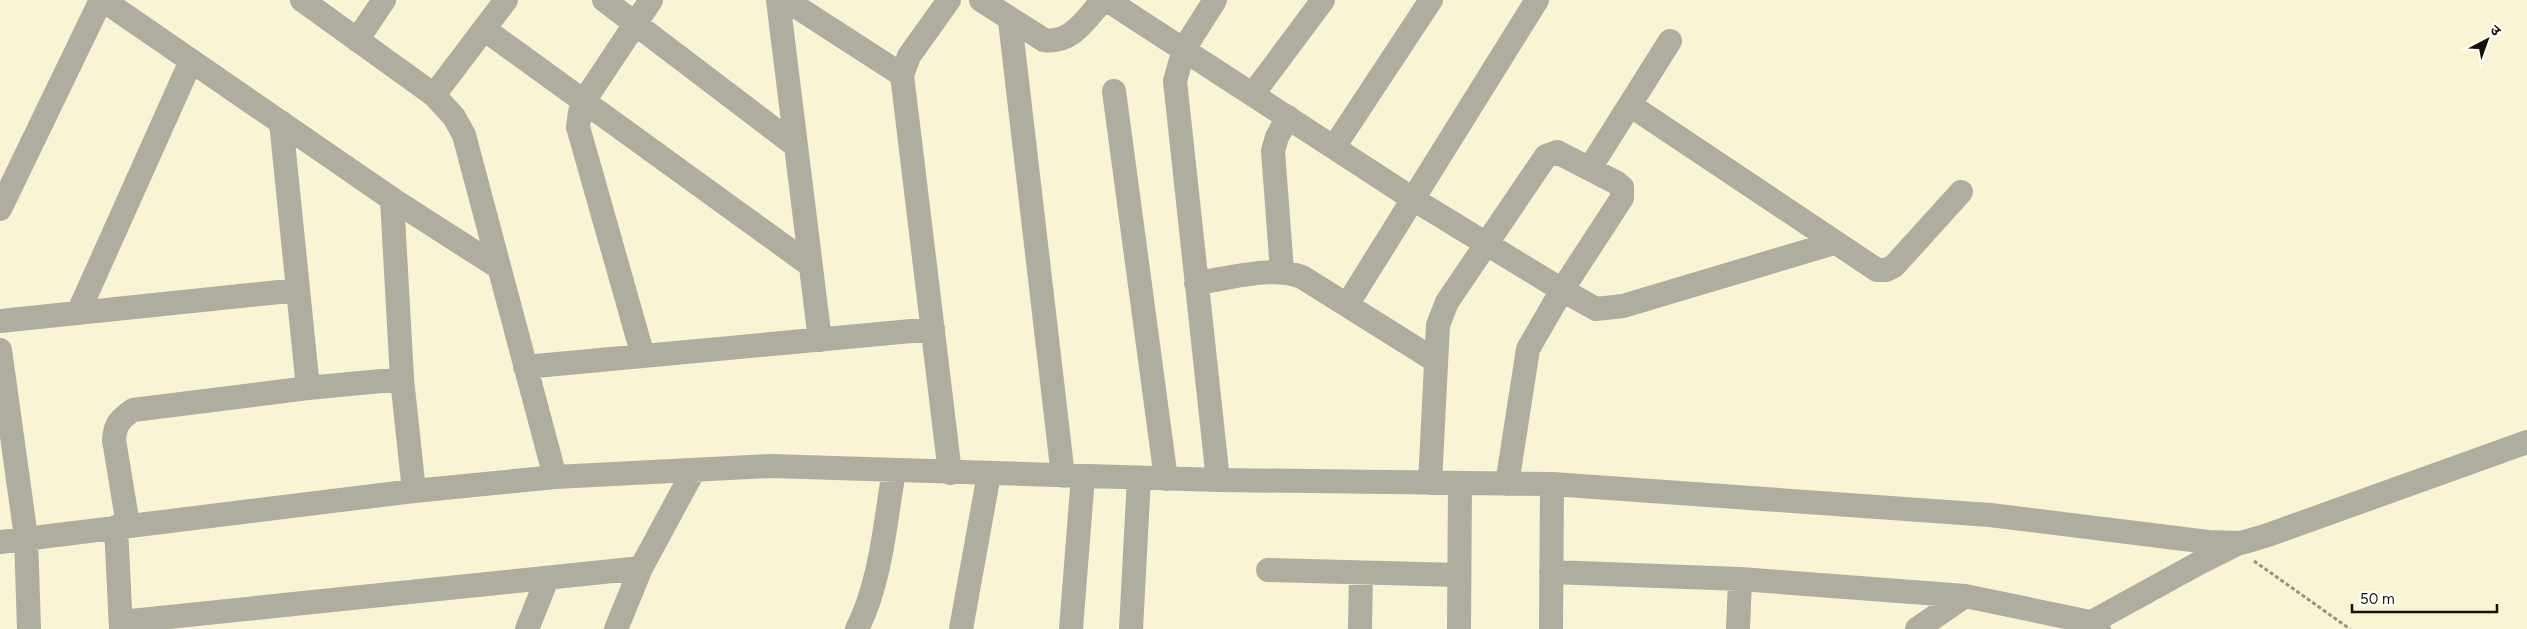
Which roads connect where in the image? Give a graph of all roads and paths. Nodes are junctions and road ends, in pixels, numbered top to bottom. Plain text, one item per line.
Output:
1 (102, 0) edge
2 (302, 0) edge
3 (384, 0) edge
4 (506, 0) edge
5 (604, 0) edge
6 (651, 0) edge
7 (778, 0) edge
8 (786, 0) edge
9 (949, 0) edge
10 (981, 0) edge
11 (1103, 0) edge
12 (1107, 0) edge
13 (1215, 0) edge
14 (1323, 0) edge
15 (1431, 0) edge
16 (1537, 0) edge
17 (1010, 21) junction
18 (635, 24) junction
19 (484, 29) junction
20 (357, 40) junction
21 (1670, 41) dead end
22 (1184, 49) junction
23 (191, 61) junction
24 (902, 76) junction
25 (1114, 90) dead end
26 (1253, 94) junction
27 (434, 95) junction
28 (584, 101) junction
29 (1630, 105) junction
30 (1288, 117) junction
31 (281, 122) junction
32 (796, 146) junction
33 (1334, 146) junction
34 (1590, 168) junction
35 (1961, 192) dead end
36 (1413, 199) junction
37 (392, 200) junction
38 (0, 209) edge
39 (1834, 243) junction
40 (1486, 245) junction
41 (810, 265) junction
42 (498, 267) junction
43 (1282, 271) junction
44 (1196, 283) junction
45 (298, 290) junction
46 (1562, 290) junction
47 (1347, 305) junction
48 (78, 313) junction
49 (0, 321) edge
50 (933, 328) junction
51 (820, 340) junction
52 (0, 352) edge
53 (643, 356) junction
54 (1436, 361) junction
55 (525, 367) junction
56 (402, 379) junction
57 (308, 388) junction
58 (2527, 442) edge
59 (7, 444) edge
60 (694, 470) junction
61 (894, 471) junction
62 (950, 473) junction
63 (989, 474) junction
64 (1073, 476) junction
65 (555, 477) junction
66 (1139, 478) junction
67 (1166, 479) junction
68 (1218, 480) junction
69 (1430, 482) junction
70 (1460, 483) junction
71 (1507, 484) junction
72 (1552, 484) junction
73 (414, 491) junction
74 (122, 526) junction
75 (26, 537) junction
76 (0, 542) edge
77 (2237, 544) junction
78 (641, 568) junction
79 (1268, 570) dead end
80 (1551, 572) junction
81 (1361, 573) junction
82 (1459, 575) junction
83 (547, 579) junction
84 (1740, 579) junction
85 (1965, 596) junction
86 (205, 621) edge
87 (121, 626) edge
88 (2089, 627) edge
89 (29, 629) edge
90 (527, 629) edge
91 (616, 629) edge
92 (857, 629) edge
93 (961, 629) edge
94 (1071, 629) edge
95 (1131, 629) edge
96 (1360, 629) edge
97 (1459, 629) edge
98 (1551, 629) edge
99 (1738, 629) edge
100 (1917, 629) edge
101 (2350, 629) edge

1 - 23 street
1 - 38 street
2 - 20 street
3 - 20 street
4 - 19 street
5 - 18 street
6 - 18 street
7 - 32 street
8 - 24 street
9 - 24 street
10 - 17 street
11 - 17 street
12 - 22 street
13 - 22 street
14 - 26 street
15 - 33 street
16 - 36 street
17 - 64 street
18 - 28 street
18 - 32 street
19 - 27 street
19 - 28 street
20 - 27 street
21 - 29 street
22 - 26 street
22 - 44 street
23 - 31 street
23 - 48 street
24 - 50 street
25 - 67 street
26 - 30 street
27 - 42 street
28 - 41 street
28 - 53 street
29 - 34 street
29 - 39 street
30 - 33 street
30 - 43 street
31 - 37 street
31 - 45 street
32 - 41 street
33 - 36 street
34 - 40 street
34 - 46 street
35 - 39 street
36 - 40 street
36 - 47 street
37 - 42 street
37 - 56 street
39 - 46 street
40 - 46 street
40 - 54 street
41 - 51 street
42 - 55 street
43 - 44 street
43 - 47 street
44 - 68 street
45 - 48 street
45 - 57 street
46 - 71 street
47 - 54 street
48 - 49 street
50 - 51 street
50 - 62 street
51 - 53 street
52 - 59 street
53 - 55 street
54 - 69 street
55 - 65 street
56 - 57 street
56 - 73 street
57 - 74 street
58 - 77 street
59 - 75 street
60 - 61 street
60 - 65 street
60 - 78 street
61 - 62 street
61 - 92 street
62 - 63 street
63 - 64 street
63 - 93 street
64 - 66 street
64 - 94 street
65 - 73 street
66 - 67 street
66 - 95 street
67 - 68 street
68 - 69 street
69 - 70 street
70 - 71 street
70 - 82 street
71 - 72 street
72 - 77 street
72 - 80 street
73 - 74 street
74 - 75 street
74 - 87 street
75 - 76 street
75 - 89 street
77 - 88 street
77 - 101 path
78 - 83 street
78 - 91 street
79 - 81 street
80 - 84 street
80 - 98 street
81 - 82 street
81 - 96 street
82 - 97 street
83 - 86 street
83 - 90 street
84 - 85 street
84 - 99 street
85 - 88 street
85 - 100 street
86 - 87 street

